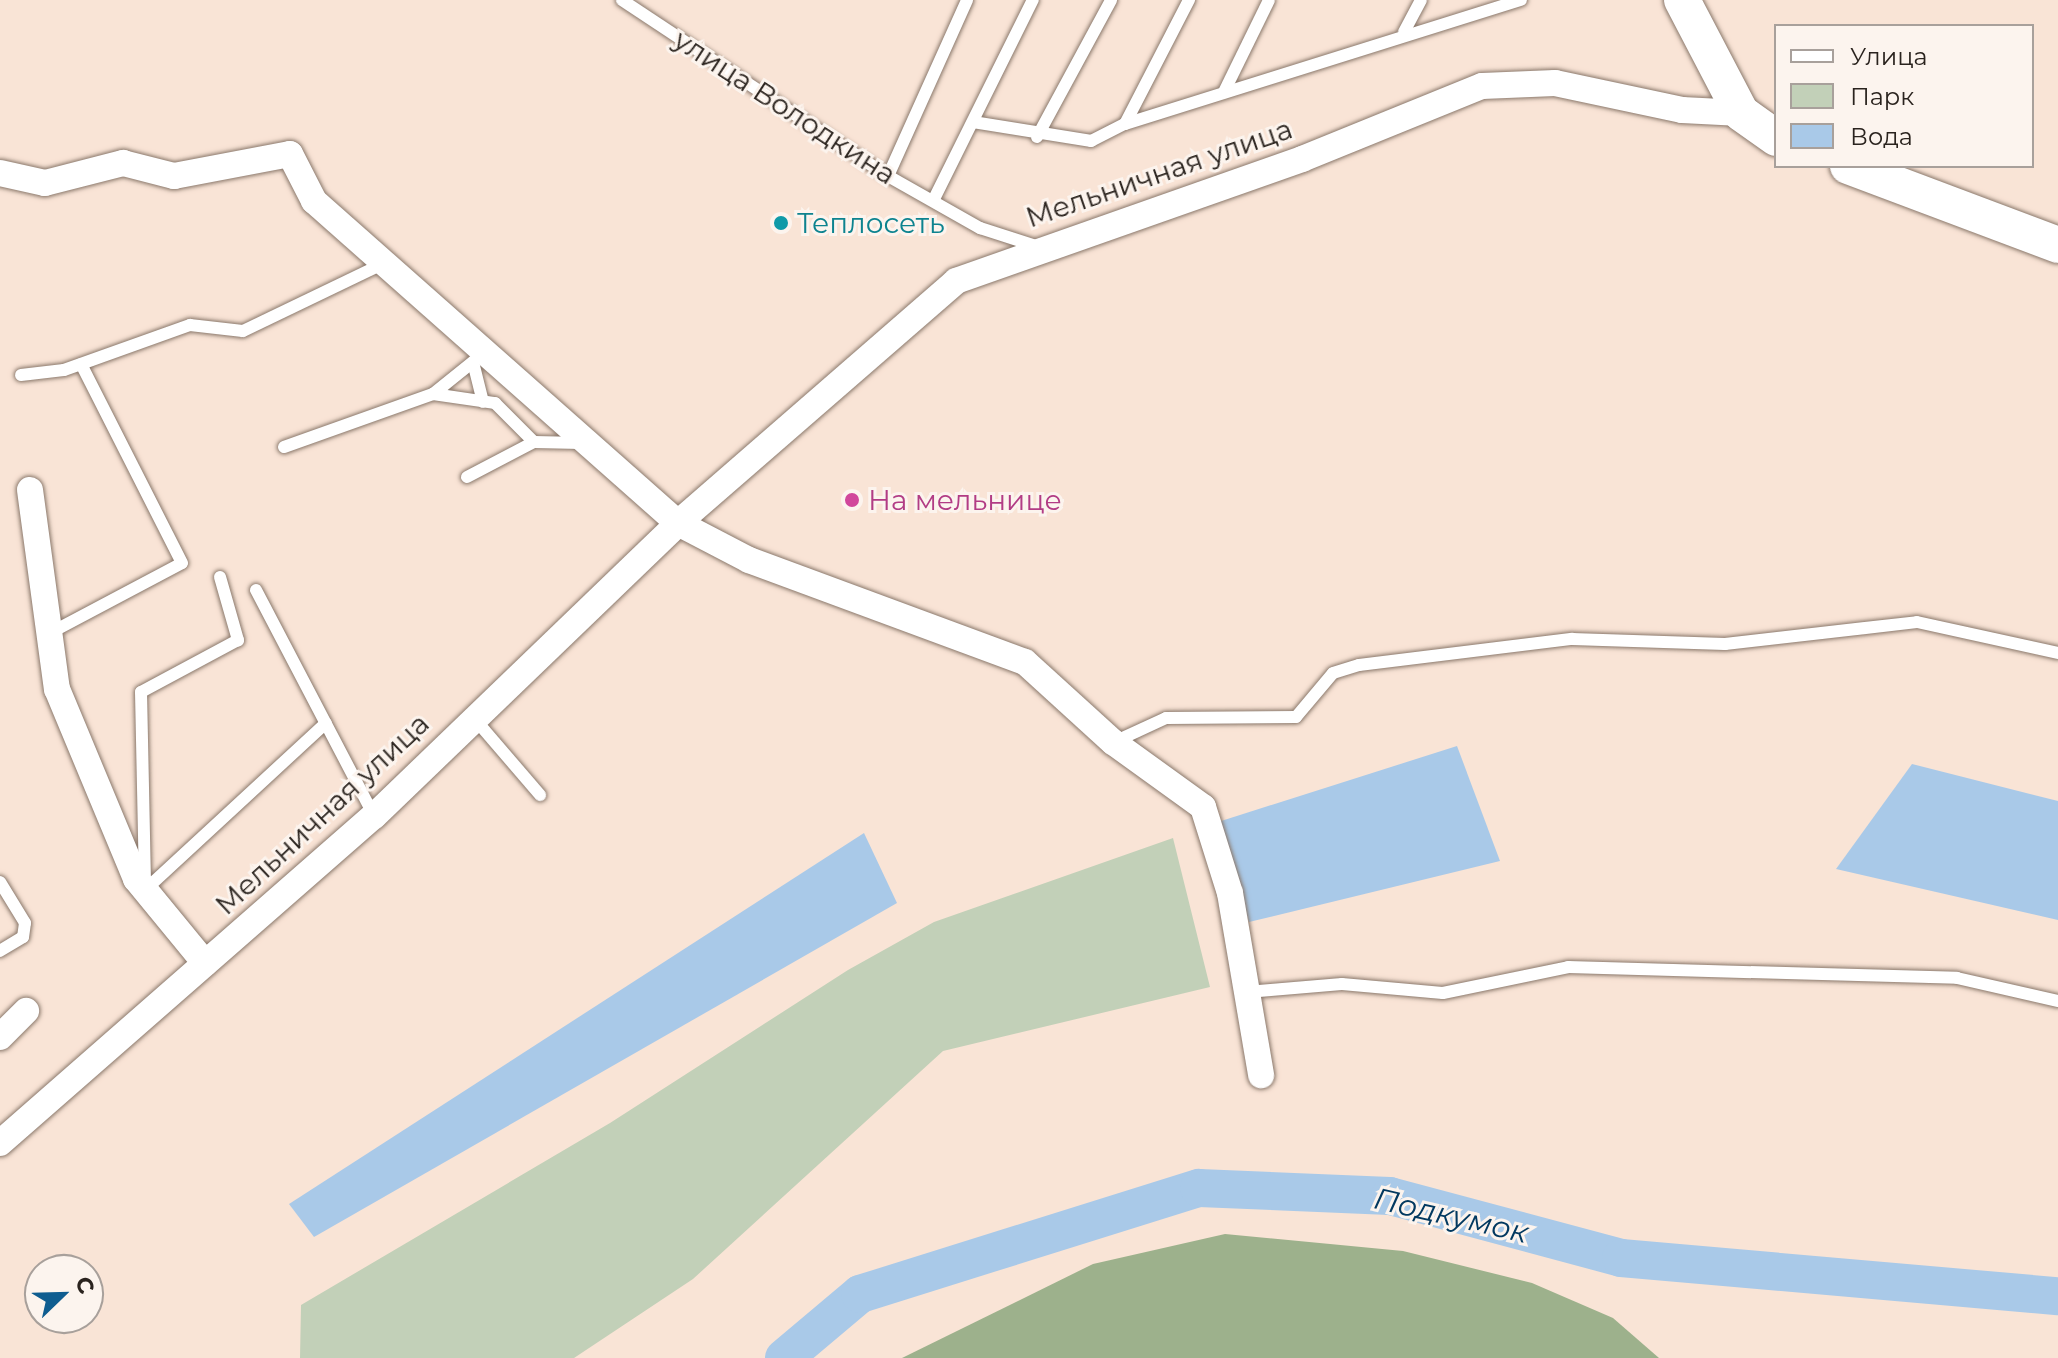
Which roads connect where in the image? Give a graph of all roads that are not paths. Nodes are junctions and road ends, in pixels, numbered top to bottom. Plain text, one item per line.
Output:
1 (622, 0) edge
2 (967, 0) edge
3 (1033, 0) edge
4 (1111, 0) edge
5 (1189, 0) edge
6 (1269, 0) edge
7 (1421, 0) edge
8 (1521, 0) edge
9 (1682, 0) edge
10 (1404, 32) dead end
11 (1224, 92) junction
12 (1741, 113) junction
13 (973, 122) junction
14 (1125, 124) junction
15 (1037, 137) junction
16 (1774, 137) edge
17 (1853, 168) edge
18 (0, 173) edge
19 (888, 176) junction
20 (934, 199) junction
21 (2058, 245) edge
22 (1039, 247) junction
23 (384, 263) junction
24 (479, 358) junction
25 (81, 364) junction
26 (21, 375) dead end
27 (433, 394) junction
28 (483, 402) junction
29 (534, 442) junction
30 (584, 443) junction
31 (284, 447) dead end
32 (467, 477) dead end
33 (30, 490) dead end
34 (678, 523) junction
35 (220, 577) dead end
36 (256, 590) dead end
37 (50, 633) junction
38 (2058, 653) edge
39 (473, 717) junction
40 (326, 723) junction
41 (1113, 742) junction
42 (540, 795) dead end
43 (374, 816) junction
44 (0, 882) edge
45 (145, 890) junction
46 (0, 951) edge
47 (205, 963) junction
48 (1247, 992) junction
49 (2058, 1001) edge
50 (1261, 1075) dead end
51 (0, 1143) edge

1 - 19 lane, улица Володкина
2 - 19 lane
3 - 13 lane
4 - 15 lane
5 - 14 lane
6 - 11 lane
7 - 10 lane
8 - 11 lane
9 - 12 street
11 - 14 lane
12 - 16 street
12 - 22 street, Мельничная улица
13 - 15 lane
13 - 20 lane
14 - 15 lane
17 - 21 street
18 - 23 street
19 - 20 lane, улица Володкина
20 - 22 lane, улица Володкина
22 - 34 street, Мельничная улица
23 - 24 street
23 - 25 lane
24 - 27 lane
24 - 28 lane
24 - 30 street
25 - 26 lane
25 - 37 lane
27 - 28 lane
27 - 31 lane
28 - 29 lane
29 - 30 lane
29 - 32 lane
30 - 34 street
33 - 37 street
34 - 39 street, Мельничная улица
34 - 41 street
35 - 45 lane
36 - 40 lane
37 - 45 street
38 - 41 lane
39 - 42 lane
39 - 43 street, Мельничная улица
40 - 43 lane
40 - 45 lane
41 - 48 street
43 - 47 street, Мельничная улица
44 - 46 lane
45 - 47 street
47 - 51 street, Мельничная улица
48 - 49 lane
48 - 50 street

